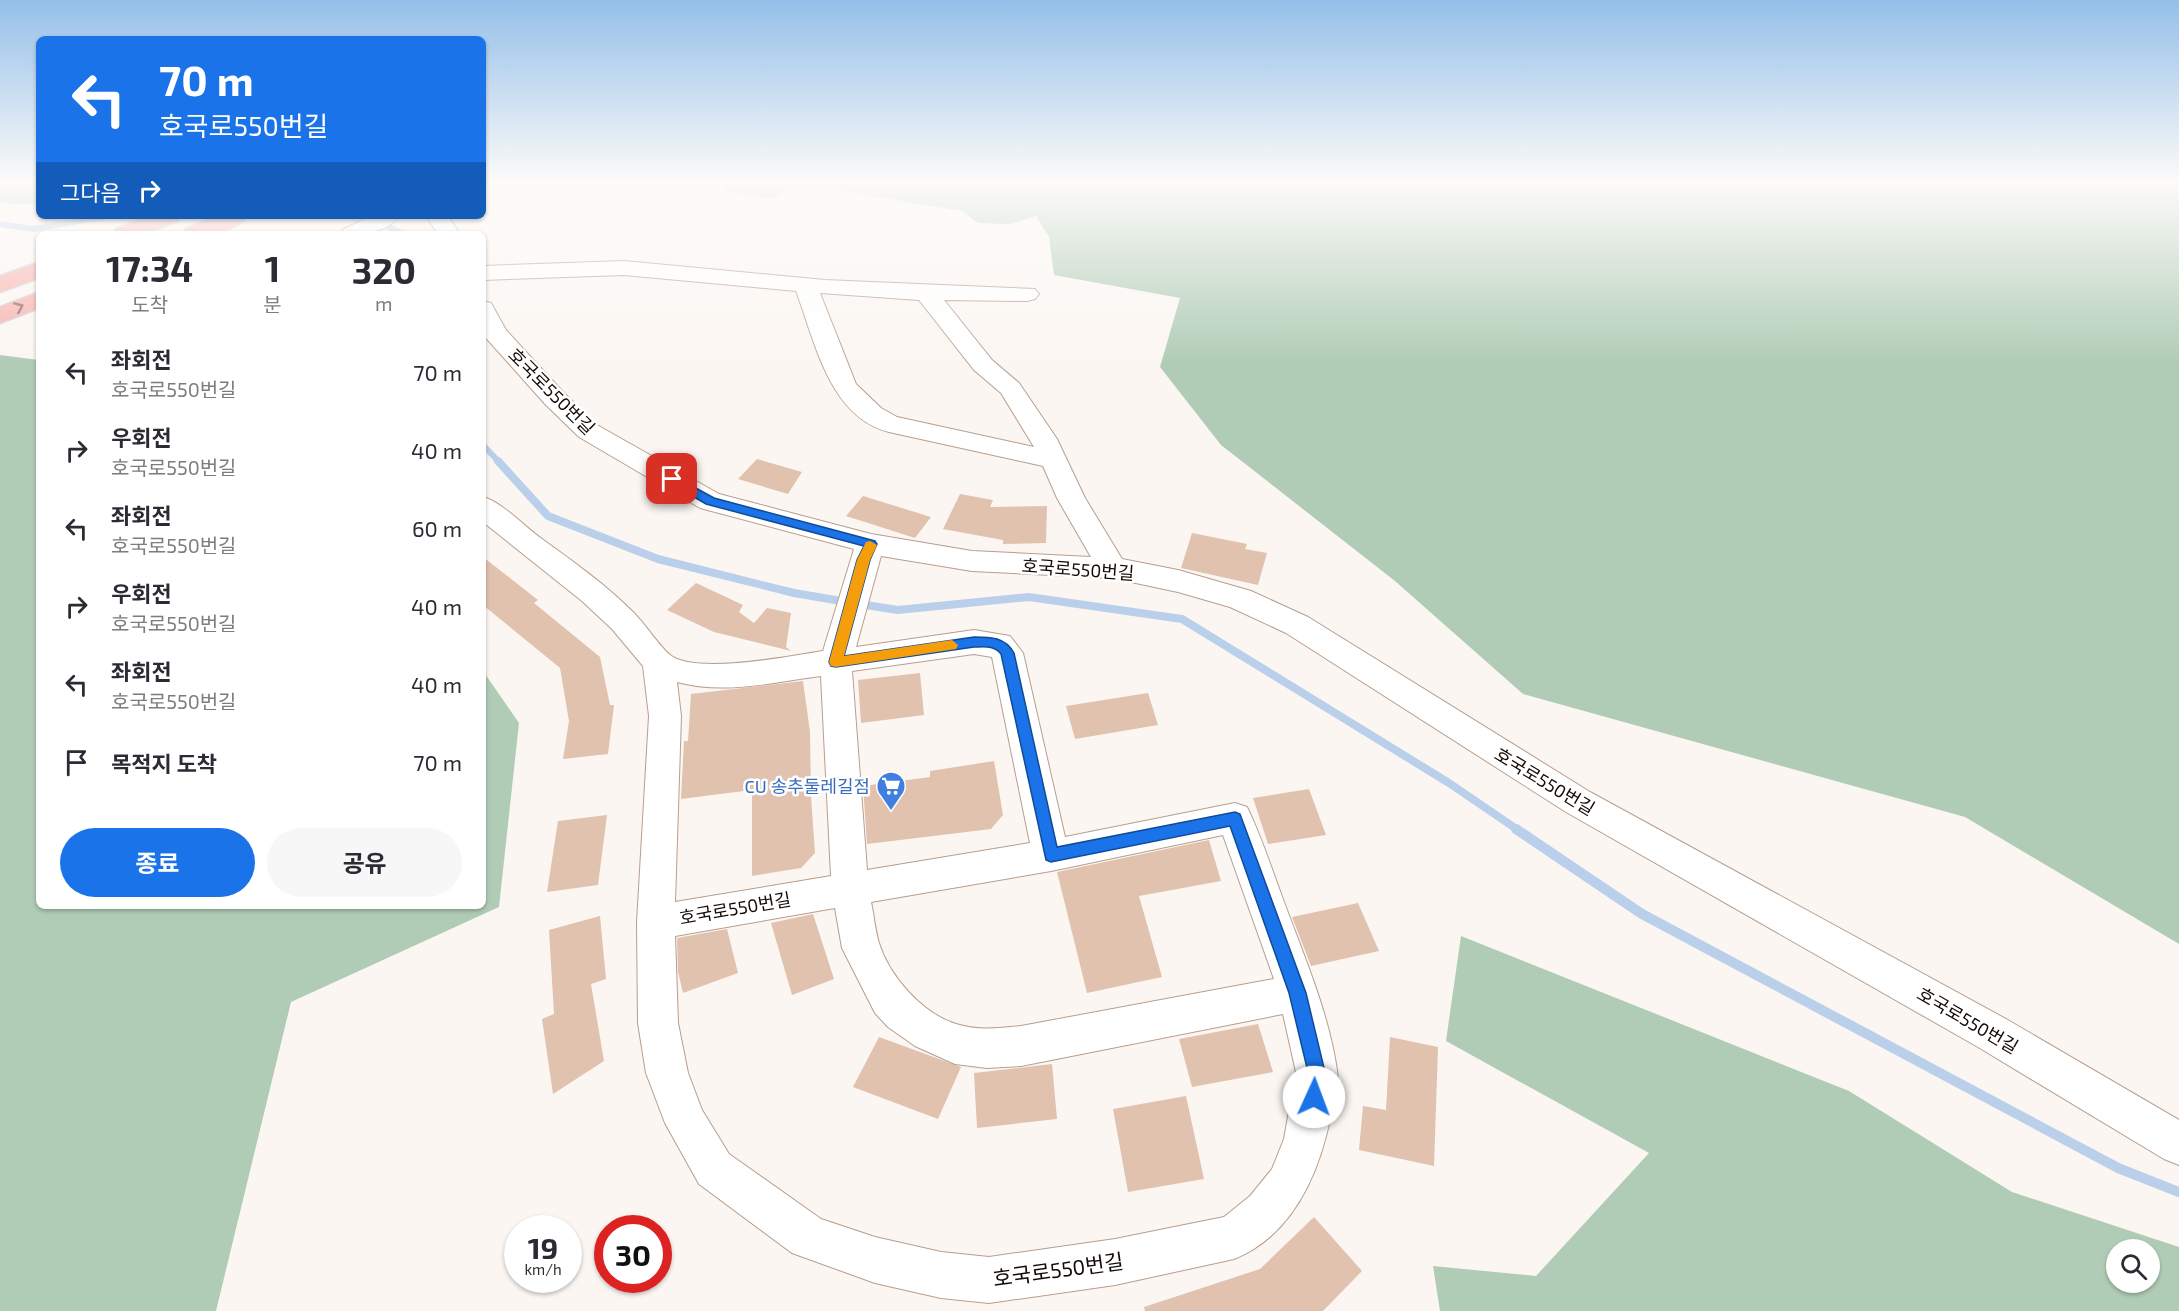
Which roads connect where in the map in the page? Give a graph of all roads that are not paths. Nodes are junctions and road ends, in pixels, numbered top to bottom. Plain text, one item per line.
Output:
1 (36, 270) edge
2 (486, 273) edge
3 (0, 285) edge
4 (804, 285) junction
5 (926, 293) junction
6 (1027, 294) dead end
7 (36, 300) edge
8 (486, 314) edge
9 (0, 316) edge
10 (1055, 460) junction
11 (486, 509) edge
12 (867, 552) junction
13 (1112, 568) junction
14 (838, 652) junction
15 (658, 664) junction
16 (1051, 855) junction
17 (850, 888) junction
18 (656, 922) junction
19 (1298, 993) junction
20 (2179, 1144) edge

1 - 3 highway
2 - 4 street
4 - 5 street
4 - 10 street
5 - 6 street
5 - 10 street
9 -> 7 highway
8 - 12 street, 호국로550번길
10 - 13 street
11 - 15 street, 호국로550번길
12 - 13 street, 호국로550번길
12 - 14 street
13 - 20 street, 호국로550번길
14 - 15 street
14 - 16 street
14 - 17 street
15 - 18 street, 호국로550번길
16 - 17 street, 호국로550번길
16 - 19 street, 호국로550번길
17 - 18 street, 호국로550번길
17 - 19 street
18 - 19 street, 호국로550번길

